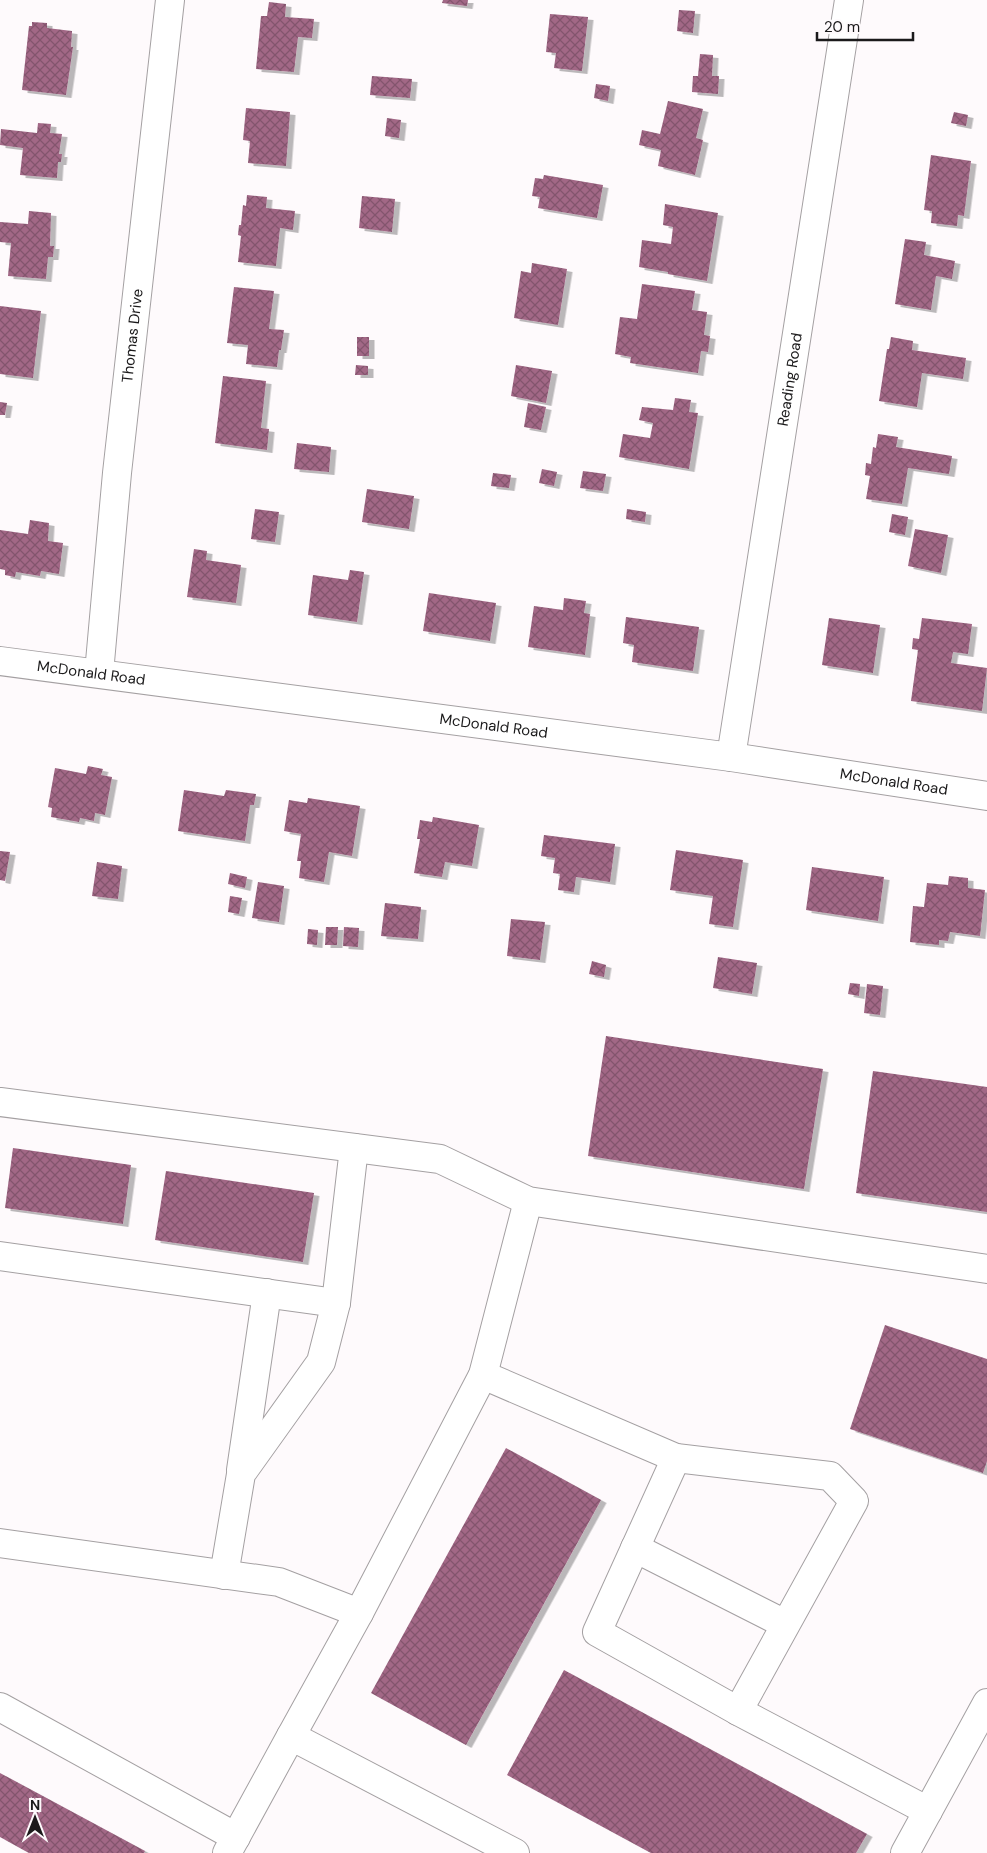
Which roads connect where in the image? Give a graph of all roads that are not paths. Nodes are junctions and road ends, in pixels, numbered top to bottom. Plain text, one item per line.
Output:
1 (170, 0) edge
2 (849, 0) edge
3 (0, 661) edge
4 (99, 673) junction
5 (731, 758) junction
6 (987, 796) edge
7 (0, 1102) edge
8 (354, 1148) junction
9 (528, 1201) junction
10 (0, 1256) edge
11 (987, 1269) edge
12 (266, 1293) junction
13 (336, 1303) junction
14 (483, 1375) junction
15 (676, 1458) junction
16 (240, 1474) junction
17 (0, 1543) edge
18 (635, 1548) junction
19 (224, 1575) junction
20 (359, 1613) junction
21 (785, 1624) junction
22 (987, 1703) edge
23 (0, 1707) edge
24 (738, 1711) junction
25 (291, 1736) junction
26 (928, 1811) junction
27 (232, 1845) edge
28 (515, 1853) edge
29 (905, 1853) edge

1 - 4 street, Thomas Drive
2 - 5 street, Reading Road
3 - 4 street, McDonald Road
4 - 5 street, McDonald Road
5 - 6 street, McDonald Road
7 - 8 street
8 - 9 street
8 - 13 street
9 - 11 street
9 - 14 street
10 - 12 street
12 - 13 street
12 - 16 street
13 - 16 street
14 - 15 street
14 - 20 street
15 - 18 street
15 - 21 street
16 - 19 street
17 - 19 street
18 - 21 street
18 - 24 street
19 - 20 street
20 - 25 street
21 - 24 street
22 - 26 street
23 - 27 street
24 - 26 street
25 - 27 street
25 - 28 street
26 - 29 street

